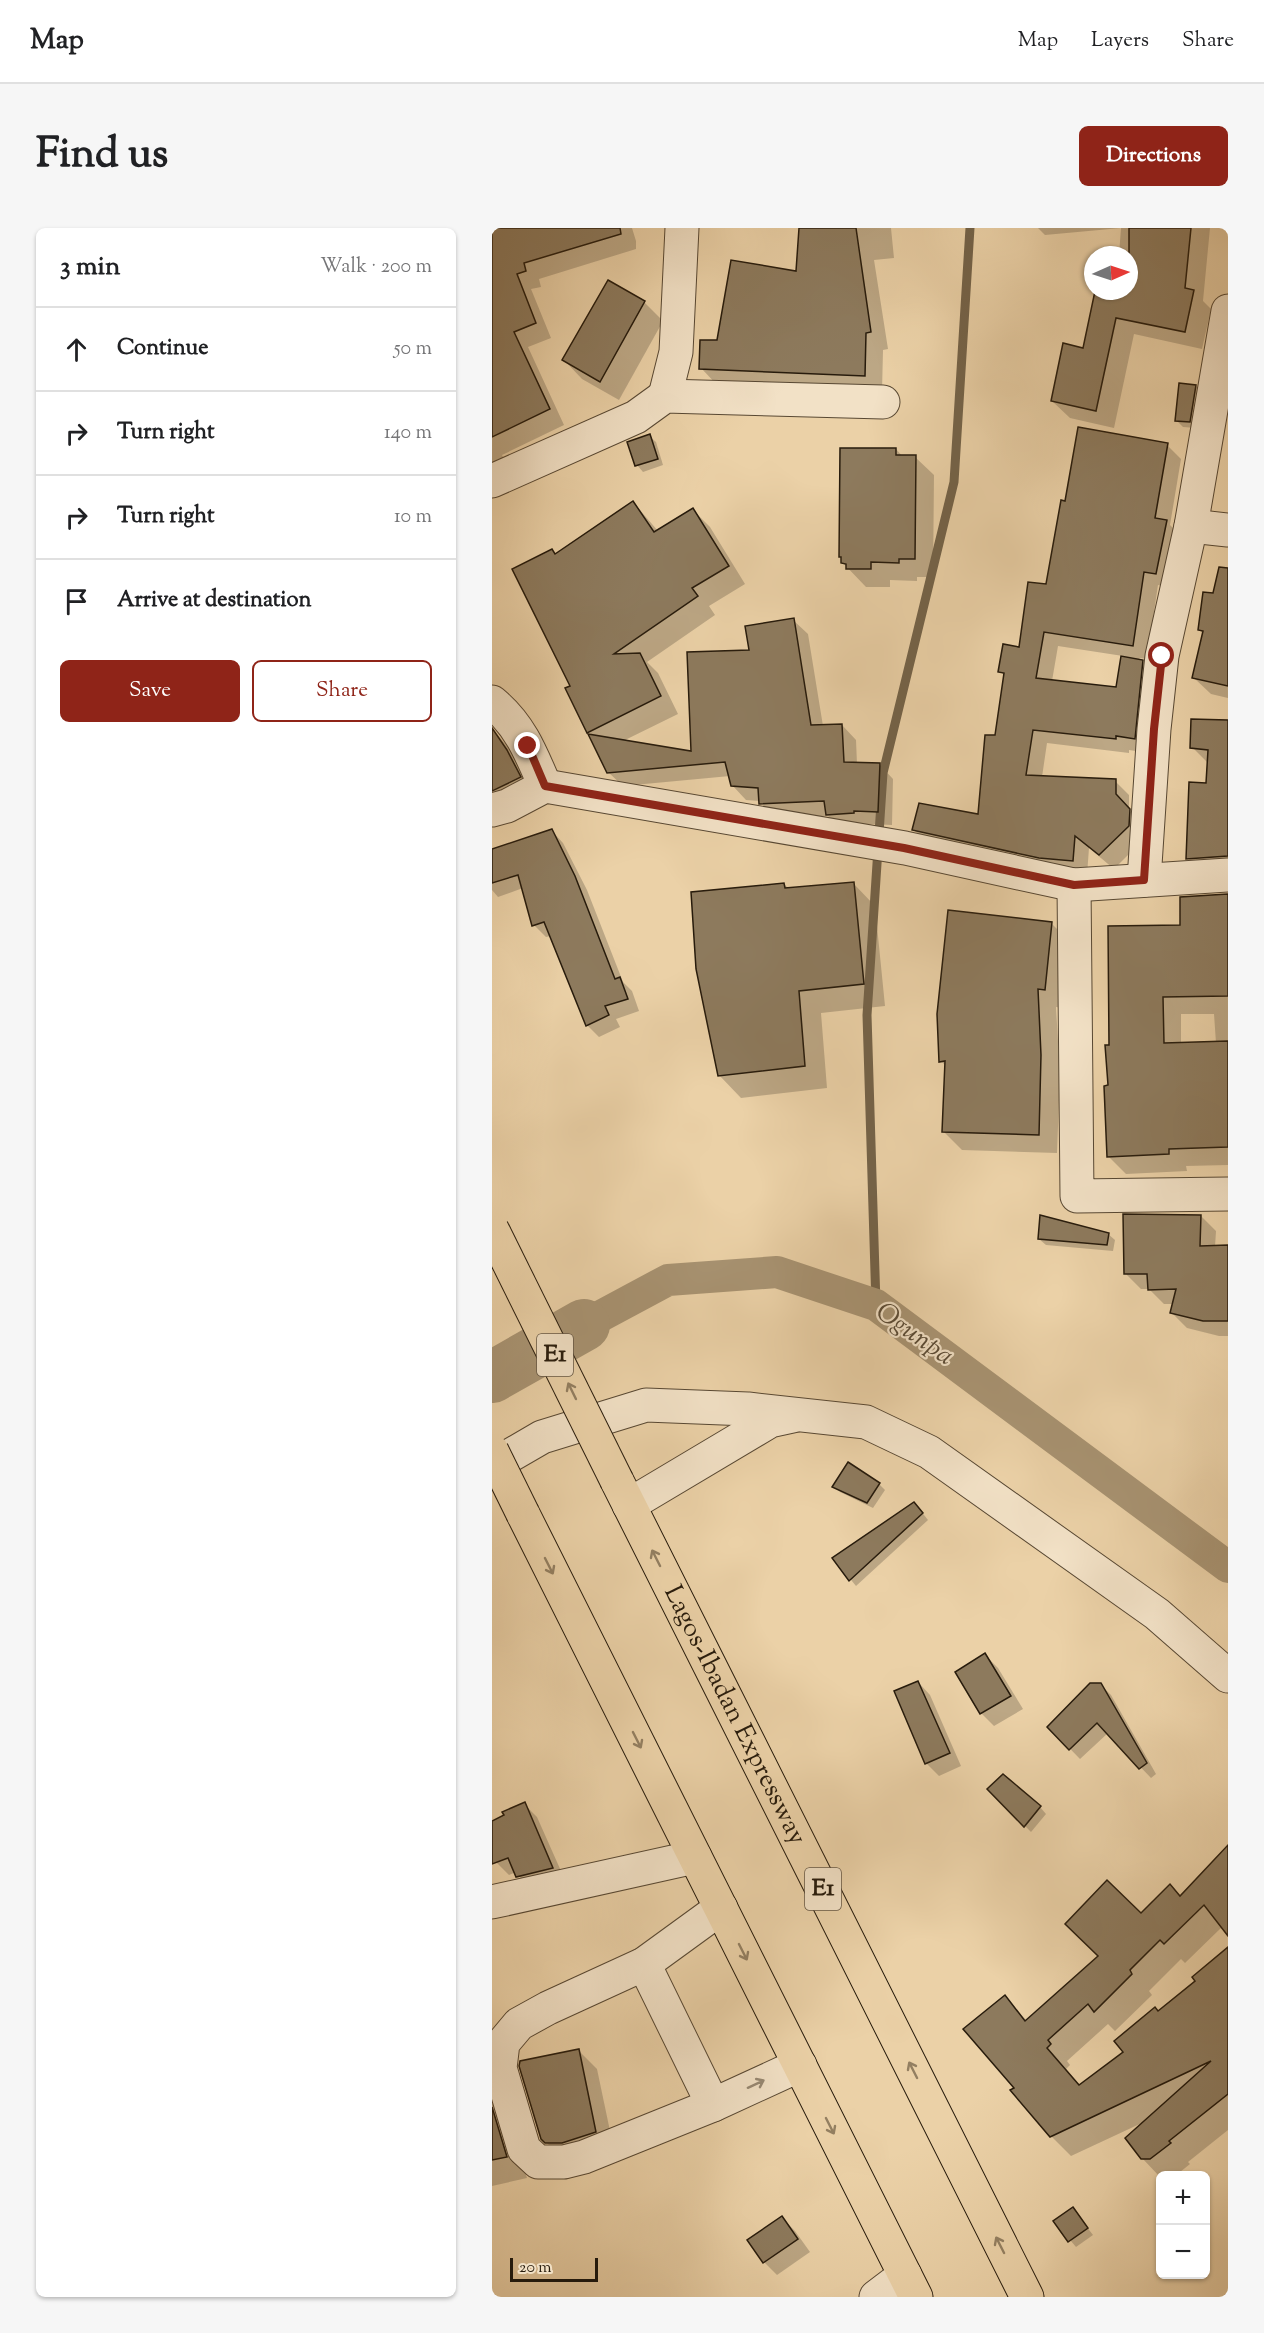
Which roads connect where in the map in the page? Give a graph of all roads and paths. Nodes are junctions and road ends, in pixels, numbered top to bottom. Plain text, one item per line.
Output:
1 (682, 228) edge
2 (1228, 310) edge
3 (665, 396) junction
4 (883, 402) dead end
5 (492, 481) edge
6 (1191, 526) junction
7 (1228, 530) edge
8 (492, 702) edge
9 (545, 786) junction
10 (492, 810) edge
11 (1228, 875) edge
12 (1144, 880) junction
13 (1074, 885) junction
14 (1228, 1194) edge
15 (492, 1230) edge
16 (805, 1414) junction
17 (492, 1451) edge
18 (492, 1466) edge
19 (623, 1493) junction
20 (1228, 1676) edge
21 (695, 1857) junction
22 (492, 1902) edge
23 (721, 1908) junction
24 (644, 1964) junction
25 (800, 2065) junction
26 (713, 2105) junction
27 (910, 2286) edge
28 (876, 2297) edge
29 (1027, 2297) edge

1 - 3 street
2 - 6 street
3 - 4 street
3 - 5 street
6 - 7 street
6 - 12 street
8 - 9 street
9 - 10 street
9 - 13 street
11 - 12 street
12 - 13 street
13 - 14 street
19 -> 15 highway, Lagos-Ibadan Expressway / E1, bridge
16 - 18 street
16 - 19 street
16 - 20 street
17 -> 21 highway, bridge
29 -> 19 highway, Lagos-Ibadan Expressway / E1
21 - 22 street
21 - 23 highway
23 - 24 street
23 -> 25 highway
24 - 26 street
24 - 26 street
26 -> 25 street
25 -> 27 highway
27 - 28 street

